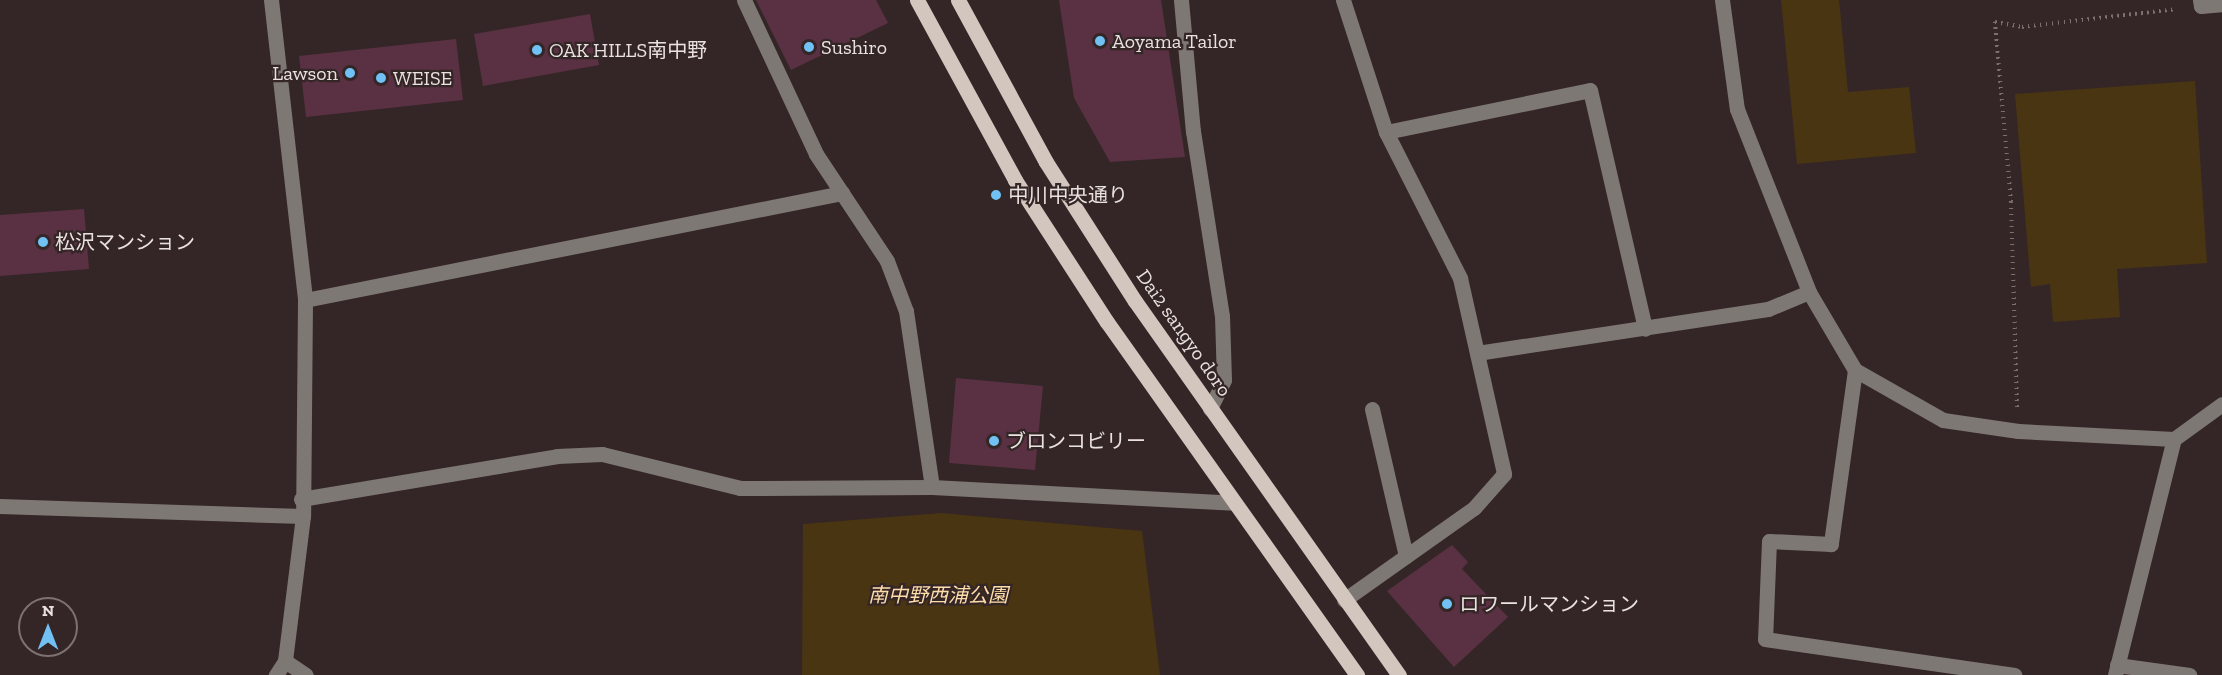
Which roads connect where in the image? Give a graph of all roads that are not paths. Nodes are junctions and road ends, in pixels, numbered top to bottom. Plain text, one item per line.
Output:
1 (271, 0) edge
2 (744, 0) edge
3 (916, 0) edge
4 (958, 0) edge
5 (1181, 0) edge
6 (1342, 0) edge
7 (1722, 0) edge
8 (2200, 3) edge
9 (2222, 4) edge
10 (1386, 132) junction
11 (842, 193) junction
12 (1809, 292) junction
13 (305, 300) junction
14 (1645, 329) junction
15 (1477, 352) junction
16 (1855, 370) junction
17 (2222, 404) edge
18 (1210, 408) junction
19 (1372, 409) dead end
20 (2174, 440) junction
21 (932, 487) junction
22 (301, 499) junction
23 (1234, 503) junction
24 (0, 506) edge
25 (303, 516) junction
26 (1406, 556) junction
27 (1344, 600) junction
28 (285, 661) junction
29 (2116, 670) edge
30 (276, 675) edge
31 (306, 675) edge
32 (1357, 675) edge
33 (1399, 675) edge
34 (2014, 675) edge
35 (2189, 675) edge

1 - 13 street
2 - 11 street
3 - 23 main road
4 - 18 main road, Dai2 sangyo doro
5 - 18 street
6 - 10 street
7 - 12 street
8 - 9 street
10 - 14 street
10 - 15 street
11 - 13 street
11 - 21 street
12 - 14 street
12 - 16 street
13 - 22 street
14 - 15 street
15 - 26 street
16 - 20 street
16 - 34 street
17 - 20 street
18 - 27 main road, Dai2 sangyo doro
19 - 26 street
20 - 29 street
21 - 22 street
21 - 23 street
22 - 25 street
23 - 32 main road
24 - 25 street
25 - 28 street
26 - 27 street
27 - 33 main road, Dai2 sangyo doro
28 - 30 street
28 - 31 street
29 - 35 street

